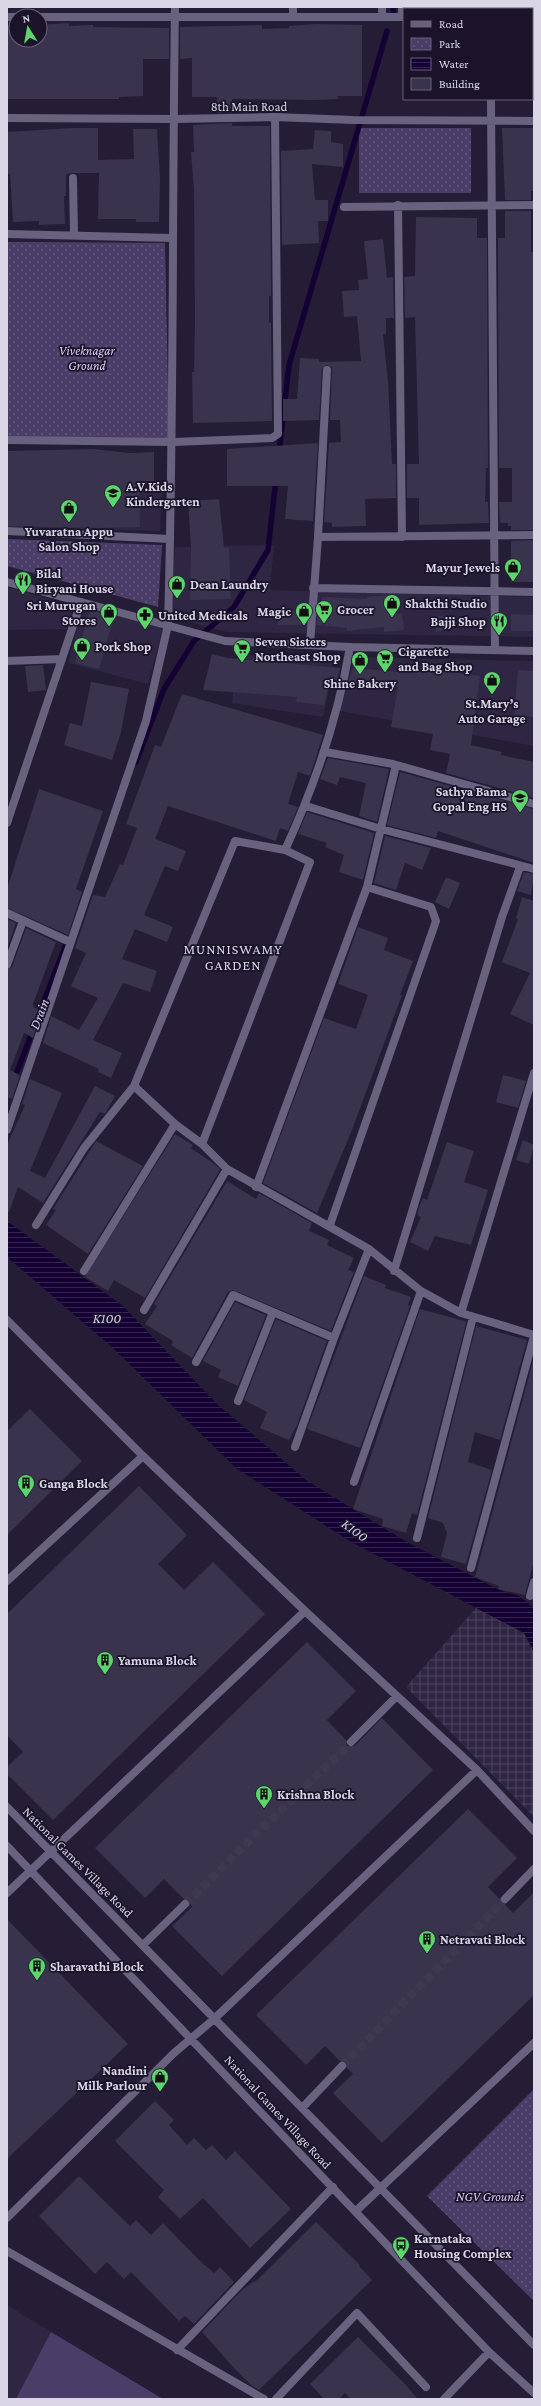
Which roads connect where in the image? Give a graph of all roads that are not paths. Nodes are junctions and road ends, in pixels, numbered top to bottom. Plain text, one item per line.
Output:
1 (175, 7) edge
2 (293, 7) edge
3 (382, 7) edge
4 (402, 7) edge
5 (48, 17) edge
6 (175, 17) junction
7 (293, 17) junction
8 (382, 17) junction
9 (403, 17) edge
10 (491, 100) edge
11 (275, 116) junction
12 (7, 118) edge
13 (174, 119) junction
14 (491, 120) junction
15 (534, 121) edge
16 (73, 178) dead end
17 (491, 204) junction
18 (398, 205) junction
19 (534, 205) edge
20 (344, 207) dead end
21 (7, 234) edge
22 (74, 235) junction
23 (172, 238) junction
24 (327, 370) dead end
25 (7, 440) edge
26 (173, 442) junction
27 (7, 531) edge
28 (494, 534) junction
29 (534, 535) edge
30 (318, 537) junction
31 (402, 537) junction
32 (170, 539) junction
33 (7, 582) edge
34 (313, 588) junction
35 (494, 592) junction
36 (534, 592) edge
37 (81, 602) junction
38 (168, 625) junction
39 (310, 644) junction
40 (350, 647) junction
41 (495, 650) junction
42 (534, 651) edge
43 (62, 659) junction
44 (7, 661) edge
45 (325, 752) junction
46 (396, 765) junction
47 (534, 804) edge
48 (306, 806) junction
49 (7, 823) edge
50 (381, 829) junction
51 (285, 850) junction
52 (520, 867) junction
53 (534, 869) edge
54 (367, 887) junction
55 (7, 913) edge
56 (23, 921) junction
57 (70, 942) junction
58 (7, 965) edge
59 (534, 1072) edge
60 (134, 1086) junction
61 (175, 1124) junction
62 (7, 1130) edge
63 (202, 1144) junction
64 (227, 1169) junction
65 (256, 1187) junction
66 (36, 1225) dead end
67 (330, 1225) junction
68 (370, 1249) junction
69 (84, 1271) dead end
70 (394, 1271) junction
71 (421, 1291) junction
72 (144, 1310) dead end
73 (273, 1312) junction
74 (461, 1313) junction
75 (473, 1317) junction
76 (7, 1320) edge
77 (534, 1336) edge
78 (334, 1338) junction
79 (196, 1362) dead end
80 (238, 1401) dead end
81 (295, 1447) dead end
82 (143, 1456) junction
83 (354, 1482) dead end
84 (417, 1538) dead end
85 (471, 1568) dead end
86 (7, 1581) edge
87 (534, 1582) edge
88 (530, 1596) dead end
89 (304, 1611) junction
90 (398, 1696) junction
91 (351, 1742) tunnel mouth
92 (477, 1770) junction
93 (7, 1807) edge
94 (534, 1831) edge
95 (7, 1846) edge
96 (51, 1851) junction
97 (534, 1869) edge
98 (31, 1870) junction
99 (7, 1892) edge
100 (505, 1899) tunnel mouth
101 (185, 1904) tunnel mouth
102 (143, 1945) junction
103 (214, 2019) junction
104 (191, 2038) junction
105 (534, 2043) edge
106 (342, 2066) tunnel mouth
107 (302, 2108) junction
108 (333, 2188) junction
109 (380, 2188) junction
110 (356, 2211) junction
111 (7, 2218) edge
112 (7, 2251) edge
113 (534, 2345) edge
114 (177, 2350) junction
115 (489, 2352) junction
116 (426, 2387) dead end
117 (534, 2393) edge
118 (264, 2399) edge
119 (276, 2399) edge
120 (444, 2399) edge

1 - 6 street
2 - 7 street
3 - 8 street
4 - 9 street
5 - 6 street
6 - 7 street
6 - 13 street
7 - 8 street
8 - 9 street
10 - 14 street
11 - 13 street, 8th Main Road
11 - 14 street, 8th Main Road
11 - 26 street
12 - 13 street, 8th Main Road
13 - 23 street
14 - 15 street, 8th Main Road
14 - 17 street
16 - 22 street
17 - 18 street
17 - 19 street
17 - 28 street
18 - 20 street
18 - 31 street
21 - 22 street
22 - 23 street
23 - 26 street
24 - 30 street
25 - 26 street
26 - 32 street
27 - 32 street
28 - 29 street
28 - 31 street
28 - 35 street
30 - 31 street
30 - 34 street
32 - 38 street
33 - 37 street
34 - 35 street
34 - 39 street
35 - 36 street
35 - 41 street
37 - 38 street
37 - 43 street
38 - 39 street
38 - 57 street
39 - 40 street
40 - 41 street
40 - 45 street
41 - 42 street
43 - 44 street
43 - 49 street
45 - 46 street
45 - 48 street
46 - 47 street
46 - 50 street
48 - 50 street
48 - 51 street
50 - 52 street
50 - 54 street
51 - 60 street
51 - 63 street
52 - 53 street
52 - 70 street
54 - 65 street
54 - 67 street
55 - 56 street
56 - 57 street
56 - 58 street
57 - 62 street
59 - 74 street
60 - 61 street
60 - 66 street
61 - 63 street
61 - 69 street
63 - 64 street
64 - 65 street
64 - 72 street
65 - 67 street
67 - 68 street
68 - 70 street
68 - 78 street
70 - 71 street
71 - 74 street
71 - 83 street
73 - 78 street
73 - 79 street
73 - 80 street
74 - 75 street
75 - 77 street
75 - 84 street
76 - 82 street
77 - 85 street
78 - 81 street
82 - 86 street
82 - 89 street
87 - 88 street
89 - 90 street
89 - 96 street
90 - 91 street
90 - 92 street
92 - 94 street
92 - 103 street
93 - 96 street, National Games Village Road
95 - 98 street, National Games Village Road
96 - 98 street
96 - 102 street, National Games Village Road
97 - 100 street
98 - 99 street
98 - 104 street, National Games Village Road
101 - 102 street
102 - 103 street, National Games Village Road
103 - 104 street
103 - 107 street, National Games Village Road
104 - 108 street, National Games Village Road
104 - 111 street
105 - 109 street
106 - 107 street
107 - 109 street, National Games Village Road
108 - 110 street, National Games Village Road
108 - 114 street
109 - 110 street
109 - 113 street, National Games Village Road
110 - 115 street, National Games Village Road
112 - 114 street
114 - 118 street
115 - 117 street, National Games Village Road
115 - 120 street
116 - 119 street

